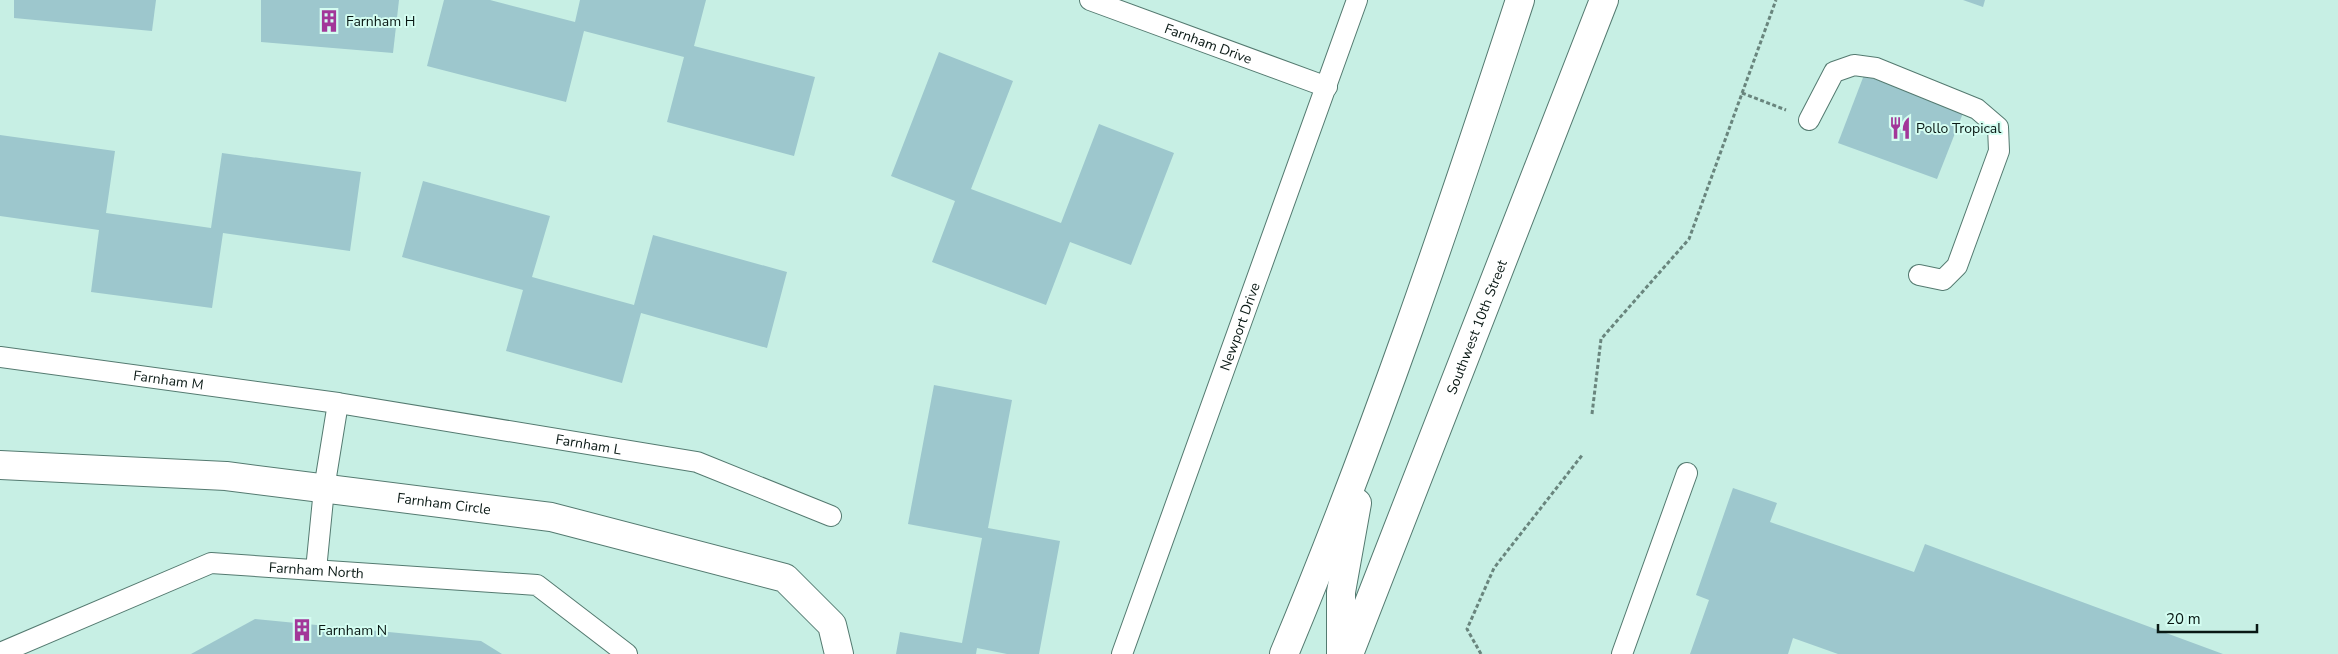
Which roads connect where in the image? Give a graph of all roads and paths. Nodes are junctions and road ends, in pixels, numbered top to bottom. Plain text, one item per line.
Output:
1 (1090, 0) edge
2 (1357, 0) edge
3 (1520, 0) edge
4 (1604, 0) edge
5 (1776, 0) edge
6 (1327, 88) junction
7 (1742, 92) junction
8 (1802, 116) joint
9 (1919, 275) dead end
10 (0, 357) edge
11 (338, 403) junction
12 (1592, 414) dead end
13 (1374, 423) junction
14 (1582, 454) dead end
15 (0, 465) edge
16 (1687, 473) dead end
17 (324, 489) junction
18 (831, 516) dead end
19 (316, 570) junction
20 (0, 653) edge
21 (627, 654) edge
22 (839, 654) edge
23 (1122, 654) edge
24 (1284, 654) edge
25 (1341, 654) edge
26 (1349, 654) edge
27 (1481, 654) edge
28 (1622, 654) edge

1 - 6 lane, Farnham Drive
2 - 6 lane, Newport Drive
3 - 13 main road
4 - 26 main road, Southwest 10th Street
5 - 7 path
6 - 23 lane, Newport Drive
7 - 8 path
7 - 12 path
8 - 9 lane
10 - 11 lane, Farnham M
11 - 17 lane
11 - 18 lane, Farnham L
13 - 24 main road
13 - 25 main road
14 - 27 path
15 - 17 main road, Farnham Circle
16 - 28 lane
17 - 19 lane
17 - 22 main road, Farnham Circle
19 - 20 lane, Farnham North
19 - 21 lane, Farnham North

